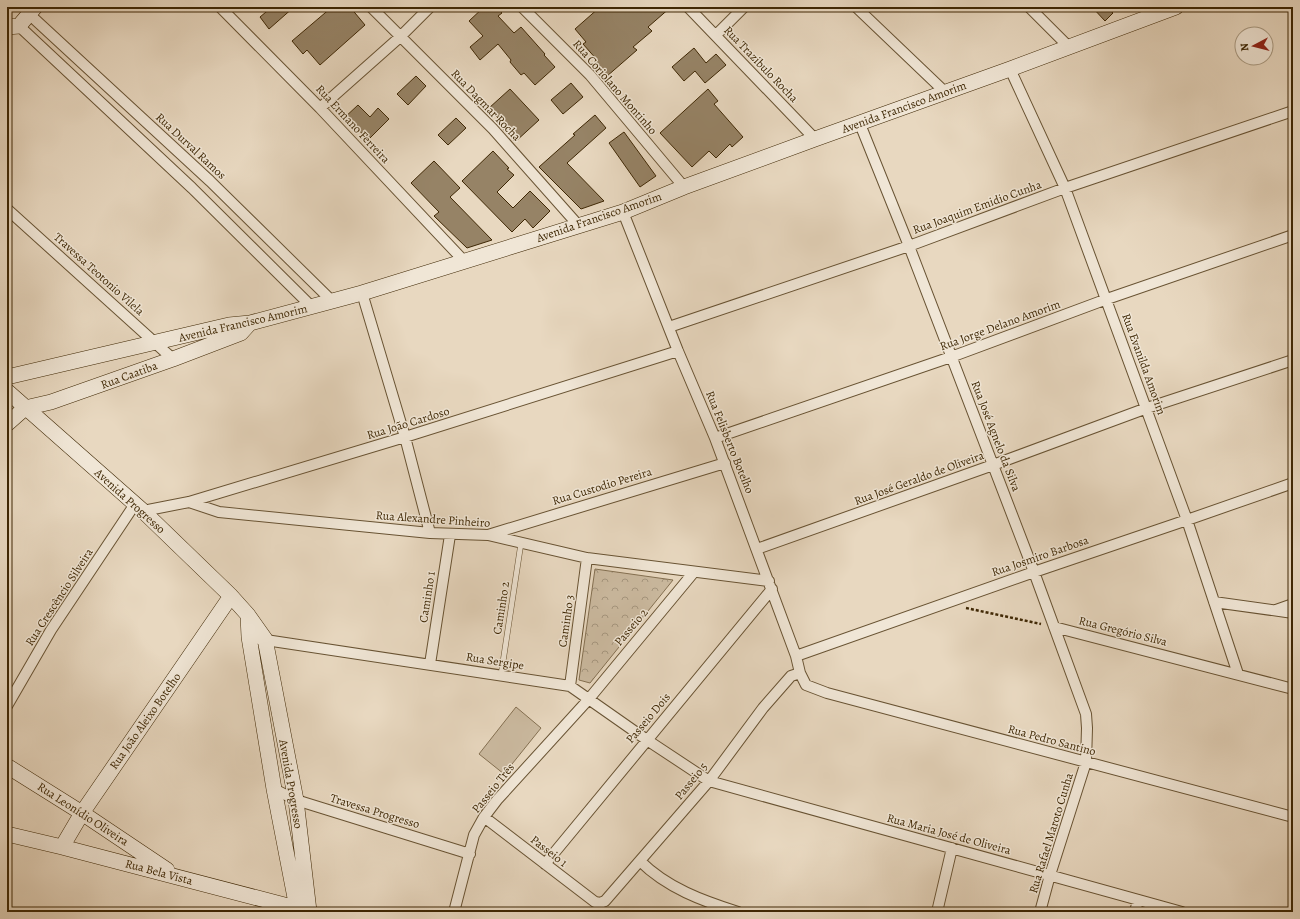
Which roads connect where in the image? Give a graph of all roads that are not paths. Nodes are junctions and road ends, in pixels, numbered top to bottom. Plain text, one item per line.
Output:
1 (220, 7) edge
2 (371, 7) edge
3 (430, 7) edge
4 (522, 7) edge
5 (688, 7) edge
6 (744, 7) edge
7 (856, 7) edge
8 (1029, 7) edge
9 (1176, 7) edge
10 (32, 11) edge
11 (13, 26) edge
12 (716, 35) junction
13 (400, 37) junction
14 (1069, 48) junction
15 (1010, 69) junction
16 (946, 92) junction
17 (320, 108) junction
18 (1293, 111) edge
19 (860, 124) junction
20 (815, 139) junction
21 (684, 187) junction
22 (1065, 188) junction
23 (7, 209) edge
24 (623, 212) junction
25 (579, 226) junction
26 (1293, 235) edge
27 (909, 246) junction
28 (464, 261) junction
29 (362, 293) junction
30 (1107, 299) junction
31 (332, 301) junction
32 (312, 307) junction
33 (250, 324) junction
34 (669, 327) junction
35 (155, 342) junction
36 (678, 351) junction
37 (951, 357) junction
38 (173, 359) junction
39 (1293, 360) edge
40 (7, 377) edge
41 (7, 391) edge
42 (25, 408) junction
43 (1147, 408) junction
44 (7, 424) edge
45 (405, 438) junction
46 (715, 438) junction
47 (725, 463) junction
48 (993, 465) junction
49 (1293, 483) edge
50 (189, 502) junction
51 (139, 507) junction
52 (1187, 520) junction
53 (430, 533) junction
54 (450, 535) junction
55 (488, 535) junction
56 (521, 543) junction
57 (757, 549) junction
58 (587, 558) junction
59 (694, 572) junction
60 (1034, 572) junction
61 (770, 585) junction
62 (231, 596) junction
63 (1214, 602) junction
64 (1293, 604) edge
65 (1274, 610) junction
66 (1293, 613) edge
67 (248, 615) junction
68 (1054, 627) junction
69 (249, 637) junction
70 (265, 640) junction
71 (796, 656) junction
72 (430, 664) junction
73 (800, 673) junction
74 (1238, 674) junction
75 (501, 675) junction
76 (806, 684) joint
77 (570, 686) junction
78 (1293, 689) edge
79 (588, 700) junction
80 (7, 706) edge
81 (647, 740) junction
82 (1086, 762) junction
83 (7, 766) edge
84 (709, 781) junction
85 (274, 789) junction
86 (296, 800) junction
87 (82, 813) junction
88 (484, 817) junction
89 (1293, 817) edge
90 (7, 834) edge
91 (62, 847) junction
92 (952, 848) junction
93 (470, 854) junction
94 (640, 861) junction
95 (545, 864) junction
96 (1050, 875) junction
97 (178, 877) junction
98 (1138, 900) junction
99 (600, 904) joint
100 (305, 911) edge
101 (454, 912) edge
102 (738, 912) edge
103 (937, 912) edge
104 (1040, 912) edge
105 (1135, 912) edge
106 (1182, 912) edge

1 - 17 street, Rua Ermano Ferreira
2 - 13 street, Rua Dagmar Rocha
3 - 13 street
4 - 21 street, Rua Coriolano Montinho
5 - 12 street, Rua Trazibulo Rocha
6 - 12 street
7 - 16 street
8 - 14 street
9 - 14 street, Avenida Francisco Amorim
10 - 11 street
10 - 31 street, Rua Durval Ramos
11 - 32 street
12 - 20 street, Rua Trazibulo Rocha
13 - 17 street
13 - 25 street, Rua Dagmar Rocha
14 - 15 street, Avenida Francisco Amorim
15 - 16 street, Avenida Francisco Amorim
15 - 22 street, Rua Evanilda Amorim
16 - 19 street, Avenida Francisco Amorim
17 - 28 street, Rua Ermano Ferreira
18 - 22 street, Rua Joaquim Emidio Cunha
19 - 20 street, Avenida Francisco Amorim
19 - 27 street, Rua José Agnelo da Silva
20 - 21 street, Avenida Francisco Amorim
21 - 24 street, Avenida Francisco Amorim
22 - 27 street, Rua Joaquim Emidio Cunha
22 - 30 street, Rua Evanilda Amorim
23 - 35 street, Travessa Teotonio Vilela
24 - 25 street, Avenida Francisco Amorim
24 - 34 street, Rua Felisberto Botelho
25 - 28 street, Avenida Francisco Amorim
26 - 30 street, Rua Jorge Delano Amorim
27 - 34 street, Rua Joaquim Emidio Cunha
27 - 37 street, Rua José Agnelo da Silva
28 - 29 street, Avenida Francisco Amorim
29 - 31 street, Avenida Francisco Amorim
29 - 45 street
30 - 37 street, Rua Jorge Delano Amorim
30 - 43 street, Rua Evanilda Amorim
31 - 32 street, Avenida Francisco Amorim
32 - 33 street, Avenida Francisco Amorim
33 - 35 street, Avenida Francisco Amorim
33 - 38 street, Rua Caatiba
34 - 36 street, Rua Felisberto Botelho
35 - 38 street, Travessa Teotonio Vilela
35 - 40 street, Avenida Francisco Amorim
36 - 45 street, Rua João Cardoso
36 - 46 street, Rua Felisberto Botelho
37 - 46 street, Rua Jorge Delano Amorim
37 - 48 street, Rua José Agnelo da Silva
38 - 42 street, Rua Caatiba
39 - 43 street, Rua José Geraldo de Oliveira
41 - 42 street, Avenida Progresso
42 - 44 street, Rua Caatiba
42 - 51 street, Avenida Progresso
43 - 48 street, Rua José Geraldo de Oliveira
43 - 52 street, Rua Evanilda Amorim
45 - 50 street, Rua João Cardoso
45 - 53 street
46 - 47 street, Rua Felisberto Botelho
47 - 55 street, Rua Custodio Pereira
47 - 57 street, Rua Felisberto Botelho
48 - 57 street, Rua José Geraldo de Oliveira
48 - 60 street, Rua José Agnelo da Silva
49 - 52 street, Rua Josmiro Barbosa
50 - 51 street, Rua João Cardoso
50 - 53 street, Rua Alexandre Pinheiro
51 - 62 street, Avenida Progresso
51 - 80 street, Rua Crescêncio Silveira
52 - 60 street, Rua Josmiro Barbosa
52 - 63 street, Rua Evanilda Amorim
53 - 54 street, Rua Alexandre Pinheiro
54 - 55 street, Rua Alexandre Pinheiro
54 - 72 street, Caminho 1
55 - 56 street, Rua Alexandre Pinheiro
56 - 58 street, Rua Alexandre Pinheiro
56 - 75 lane, Caminho 2
57 - 61 street, Rua Felisberto Botelho
58 - 59 street, Rua Alexandre Pinheiro
58 - 77 street, Caminho 3
59 - 61 street, Rua Alexandre Pinheiro
59 - 79 street, Passeio 2
60 - 68 street, Rua José Agnelo da Silva
60 - 71 street, Rua Josmiro Barbosa
61 - 71 street, Rua Felisberto Botelho
61 - 81 street, Passeio Dois
62 - 67 street, Avenida Progresso
62 - 87 street, Rua João Aleixo Botelho
63 - 65 street
63 - 74 street, Rua Evanilda Amorim
64 - 65 street
65 - 66 street
67 - 69 street, Avenida Progresso
67 - 70 street, Avenida Progresso
68 - 74 street, Rua Gregório Silva
68 - 82 street, Rua José Agnelo da Silva
69 - 70 street, Rua Sergipe
69 - 85 street, Avenida Progresso
70 - 72 street, Rua Sergipe
70 - 86 street, Avenida Progresso
71 - 73 street, Rua Felisberto Botelho
72 - 75 street, Rua Sergipe
73 - 76 street, Rua Felisberto Botelho
73 - 84 street, Passeio 5
74 - 78 street, Rua Gregório Silva
75 - 77 street, Rua Sergipe
76 - 82 street, Rua Pedro Santino
77 - 79 street, Rua Sergipe
79 - 81 street, Rua Sergipe
79 - 88 street, Passeio Três
81 - 84 street, Rua Sergipe
81 - 95 street, Passeio Dois
82 - 89 street, Rua Pedro Santino
82 - 96 street, Rua Rafael Maroto Cunha
83 - 87 street, Rua Leonídio Oliveira
84 - 92 street, Rua Maria José de Oliveira
84 - 94 street, Passeio 5
85 - 86 street, Travessa Progresso
85 - 100 street, Avenida Progresso
86 - 93 street, Travessa Progresso
86 - 100 street, Avenida Progresso
87 - 91 street, Rua João Aleixo Botelho
87 - 97 street, Rua Leonídio Oliveira
88 - 93 street, Passeio Três
88 - 95 street, Passeio 1
90 - 91 street, Rua Bela Vista
91 - 97 street, Rua Bela Vista
92 - 96 street, Rua Maria José de Oliveira
92 - 103 street
93 - 101 street, Passeio Três
94 - 99 street, Passeio 5
94 - 102 street
95 - 99 street, Passeio 1
96 - 98 street, Rua Maria José de Oliveira
96 - 104 street, Rua Rafael Maroto Cunha
97 - 100 street, Rua Bela Vista
98 - 105 street
98 - 106 street, Rua Maria José de Oliveira

